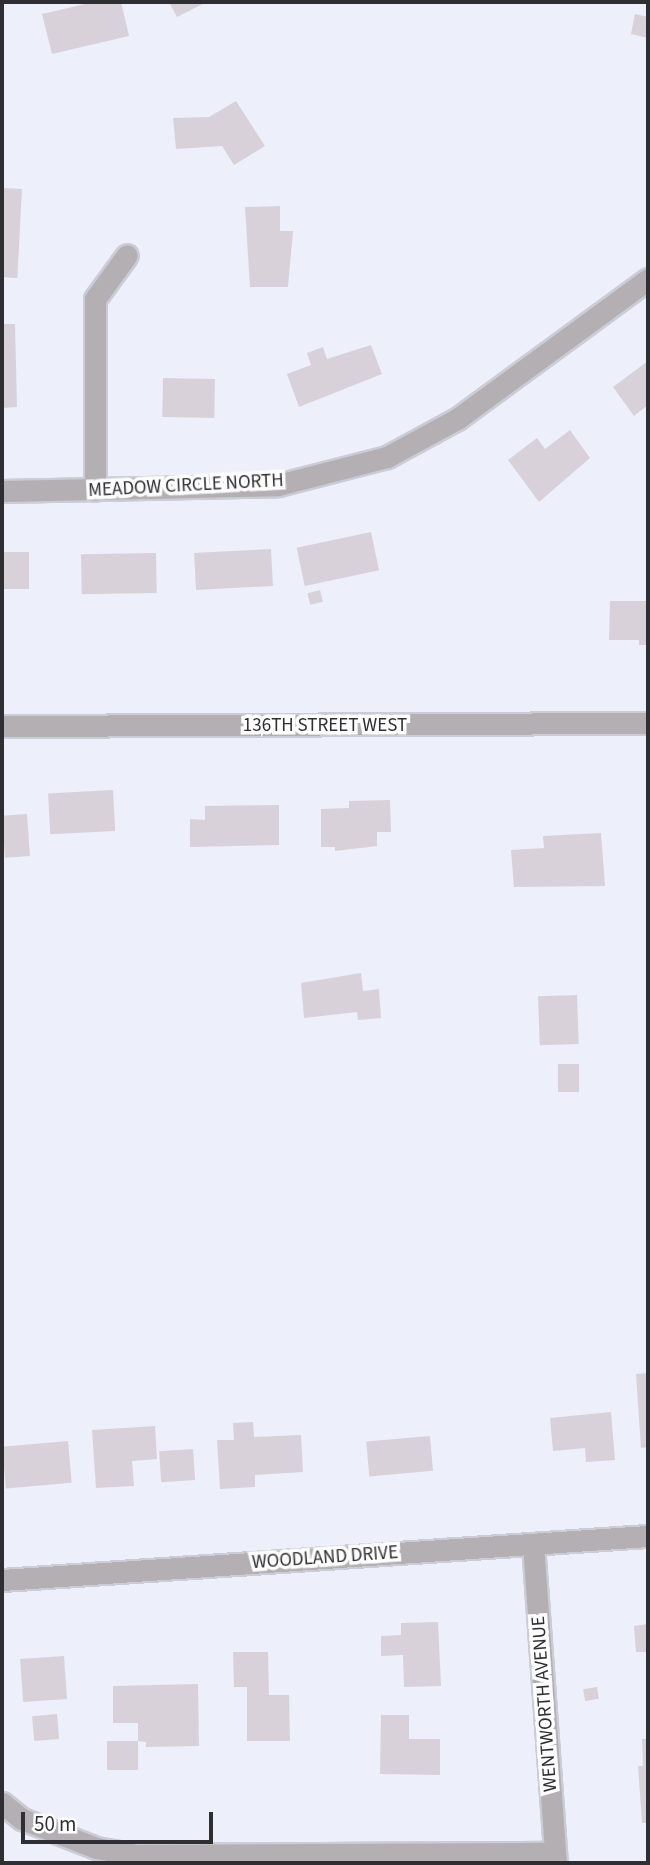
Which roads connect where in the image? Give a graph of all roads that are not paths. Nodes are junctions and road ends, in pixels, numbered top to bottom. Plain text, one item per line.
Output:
1 (127, 255) dead end
2 (648, 279) edge
3 (95, 490) junction
4 (2, 491) edge
5 (648, 723) edge
6 (2, 726) edge
7 (648, 1536) edge
8 (533, 1545) junction
9 (2, 1580) edge
10 (2, 1803) edge
11 (556, 1858) edge

1 - 3 street
2 - 3 street, MEADOW CIRCLE NORTH
3 - 4 street, MEADOW CIRCLE NORTH
5 - 6 street, 136TH STREET WEST
7 - 8 street, WOODLAND DRIVE
8 - 9 street, WOODLAND DRIVE
8 - 11 street, WENTWORTH AVENUE
10 - 11 street

